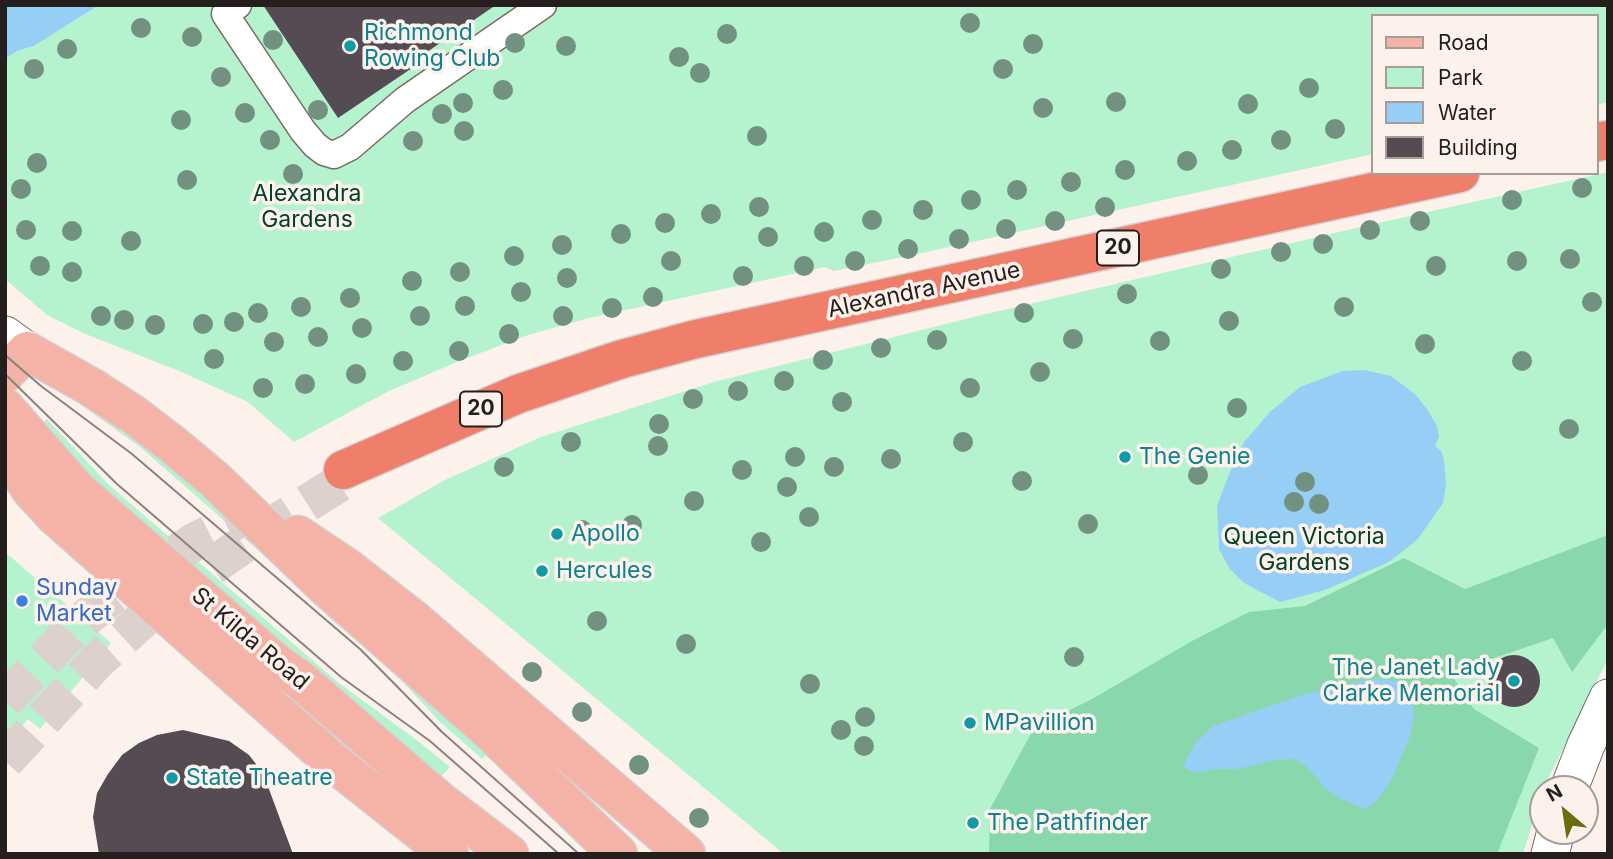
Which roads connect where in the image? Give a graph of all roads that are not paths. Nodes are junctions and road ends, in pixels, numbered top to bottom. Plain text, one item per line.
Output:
1 (542, 5) edge
2 (231, 10) edge
3 (1451, 175) edge
4 (13, 353) edge
5 (5, 408) edge
6 (5, 451) edge
7 (346, 474) tunnel mouth
8 (215, 480) junction
9 (276, 663) junction
10 (1608, 698) edge
11 (334, 763) junction
12 (1574, 775) edge
13 (449, 854) edge
14 (509, 854) edge
15 (618, 854) edge
16 (686, 854) edge

1 - 2 street
3 - 7 highway, Alexandra Avenue / 20
4 - 8 main road
5 - 9 main road, St Kilda Road
6 - 11 main road, St Kilda Road
8 - 15 main road
8 - 16 main road
9 - 11 main road
9 - 14 main road, St Kilda Road
10 - 12 street
11 - 13 main road, St Kilda Road

